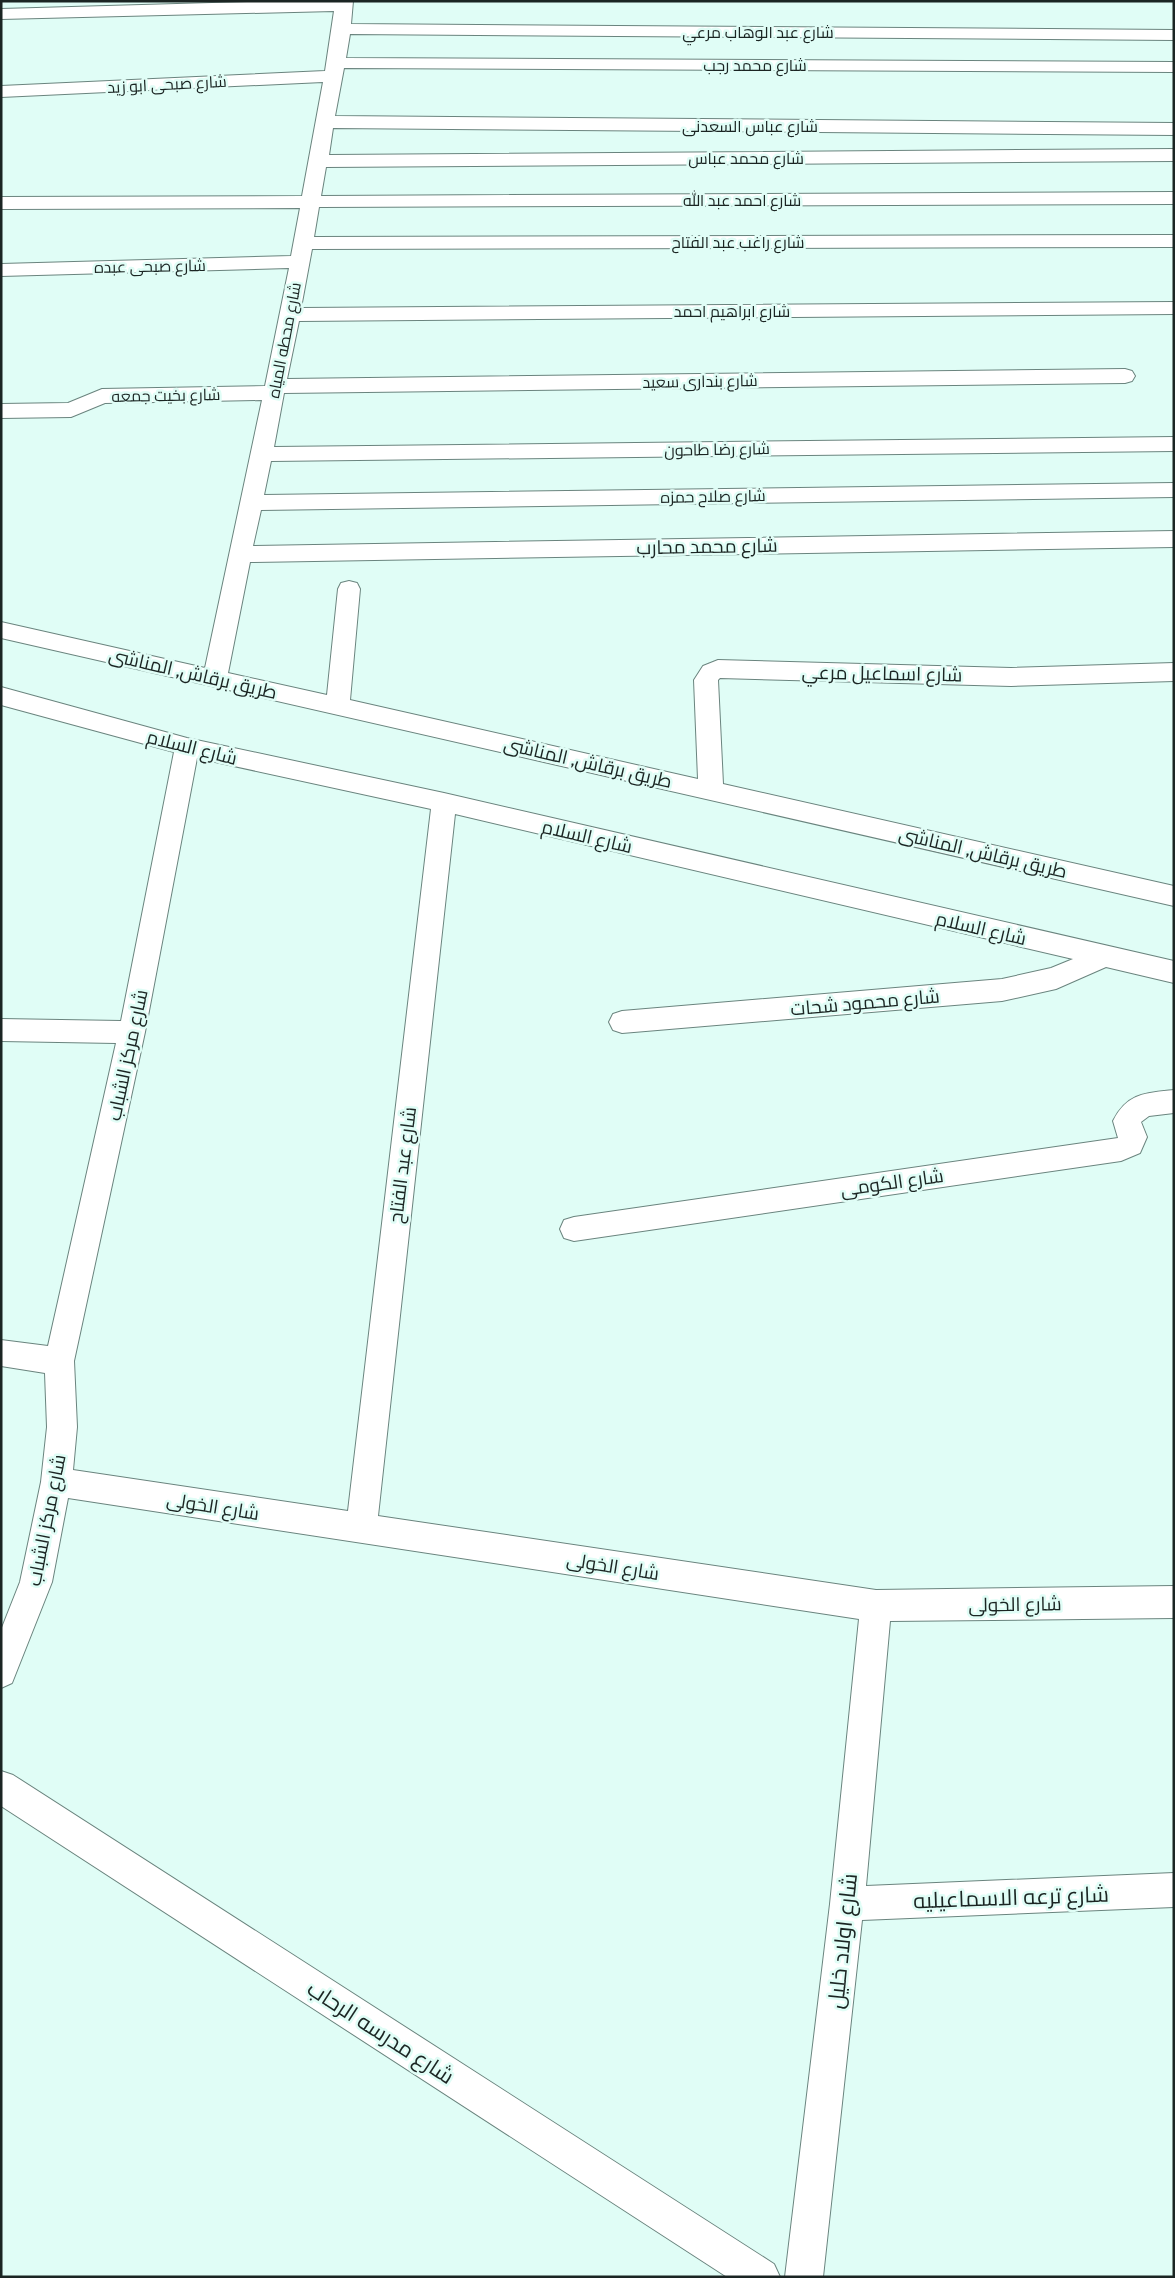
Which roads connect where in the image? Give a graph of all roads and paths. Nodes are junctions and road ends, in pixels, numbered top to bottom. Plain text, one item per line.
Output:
1 (344, 3) edge
2 (1, 14) edge
3 (342, 29) junction
4 (1174, 35) edge
5 (1174, 67) edge
6 (335, 69) junction
7 (1, 92) edge
8 (326, 122) junction
9 (1174, 129) edge
10 (1174, 155) edge
11 (319, 160) junction
12 (1174, 198) edge
13 (311, 201) junction
14 (1, 204) edge
15 (1174, 240) edge
16 (300, 252) junction
17 (1, 270) edge
18 (1174, 308) edge
19 (290, 315) junction
20 (1125, 376) dead end
21 (274, 390) junction
22 (1, 411) edge
23 (1174, 444) edge
24 (261, 454) junction
25 (1174, 490) edge
26 (251, 503) junction
27 (1174, 539) edge
28 (241, 554) junction
29 (349, 589) dead end
30 (1, 630) edge
31 (1174, 672) edge
32 (215, 678) junction
33 (1, 696) edge
34 (338, 706) junction
35 (187, 747) junction
36 (711, 790) junction
37 (444, 802) junction
38 (1174, 896) edge
39 (1102, 957) junction
40 (1174, 972) edge
41 (622, 1022) dead end
42 (1, 1030) edge
43 (132, 1032) junction
44 (1174, 1101) edge
45 (574, 1229) dead end
46 (1, 1353) edge
47 (59, 1361) junction
48 (56, 1482) junction
49 (361, 1528) junction
50 (1174, 1602) edge
51 (876, 1606) junction
52 (1, 1672) edge
53 (1, 1787) edge
54 (1174, 1890) edge
55 (847, 1904) junction
56 (761, 2277) edge
57 (804, 2277) edge

1 - 2 street
1 - 3 street, شارع محطه المياه
3 - 4 street, شارع عبد الوهاب مرعي
3 - 6 street, شارع محطه المياه
5 - 6 street, شارع محمد رجب
6 - 7 street, شارع صبحى ابو زيد
6 - 8 street, شارع محطه المياه
8 - 9 street, شارع عباس السعدنى
8 - 11 street, شارع محطه المياه
10 - 11 street, شارع محمد عباس
11 - 13 street, شارع محطه المياه
12 - 13 street, شارع احمد عبد الله
13 - 14 street, شارع احمد عبد الله
13 - 16 street, شارع محطه المياه
15 - 16 street, شارع راغب عبد الفتاح
16 - 17 street, شارع صبحى عبده
16 - 19 street, شارع محطه المياه
18 - 19 street, شارع ابراهيم احمد
19 - 21 street, شارع محطه المياه
20 - 21 street, شارع بندارى سعيد
21 - 22 street, شارع بخيت جمعه
21 - 24 street, شارع محطه المياه
23 - 24 street, شارع رضا طاحون
24 - 26 street, شارع محطه المياه
25 - 26 street, شارع صلاح حمزه
26 - 28 street, شارع محطه المياه
27 - 28 street, شارع محمد محارب
28 - 32 street, شارع محطه المياه
29 - 34 street
30 - 32 street, طريق برقاش, المناشى
31 - 36 street, شارع اسماعيل مرعي
32 - 34 street, طريق برقاش, المناشى
33 - 35 street, شارع السلام
34 - 36 street, طريق برقاش, المناشى
35 - 37 street, شارع السلام
35 - 43 street, شارع مركز الشباب
36 - 38 street, طريق برقاش, المناشى
37 - 39 street, شارع السلام
37 - 49 street, شارع عبد الفتاح
39 - 40 street, شارع السلام
39 - 41 street, شارع محمود شحات
42 - 43 street
43 - 47 street, شارع مركز الشباب
44 - 45 street, شارع الكومى
46 - 47 street
47 - 48 street, شارع مركز الشباب
48 - 49 street, شارع الخولى
48 - 52 street, شارع مركز الشباب
49 - 51 street, شارع الخولى
50 - 51 street, شارع الخولى
51 - 55 street, شارع اولاد خليل
53 - 56 street, شارع مدرسه الرحاب
54 - 55 street, شارع ترعه الاسماعيليه
55 - 57 street, شارع اولاد خليل

